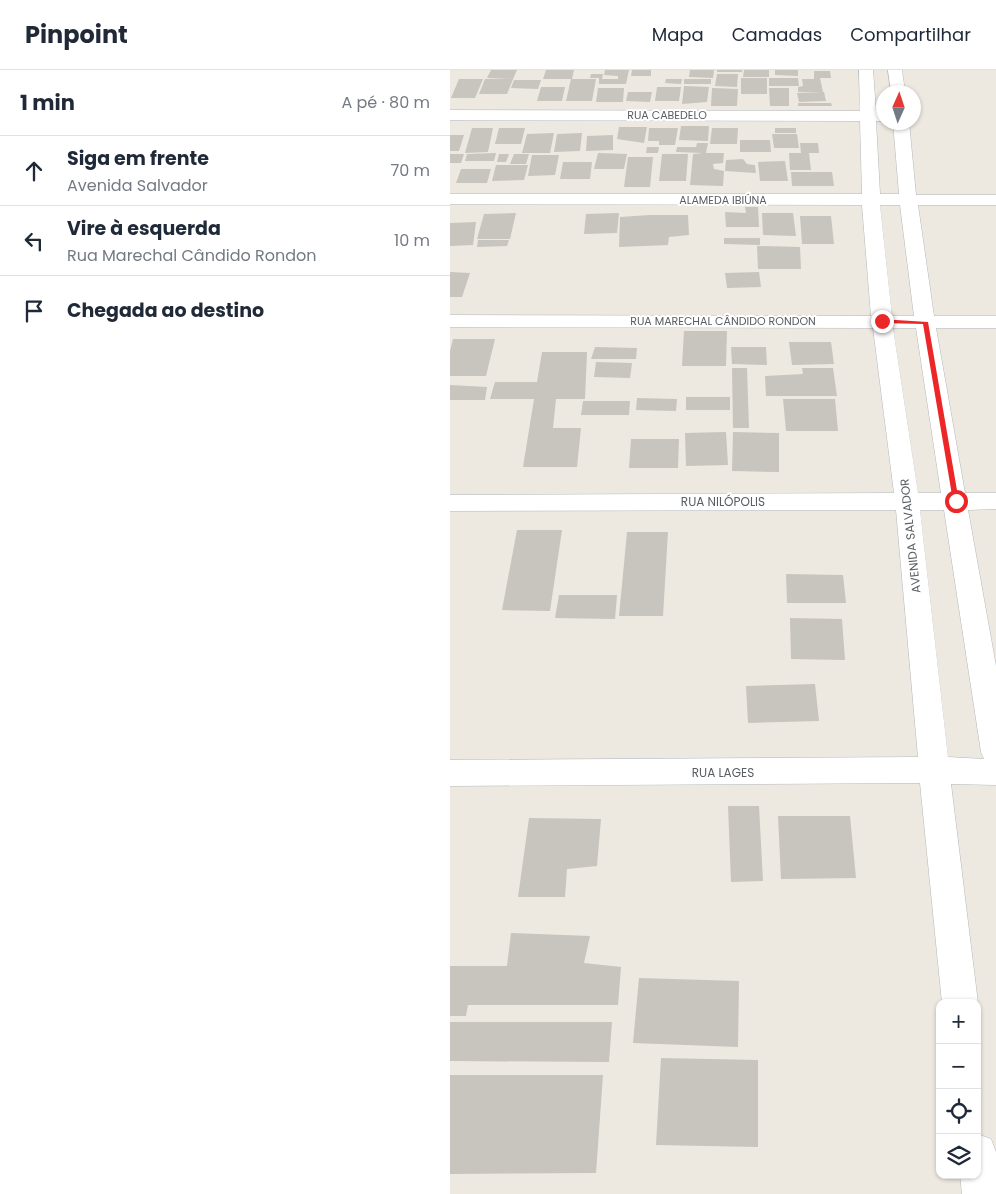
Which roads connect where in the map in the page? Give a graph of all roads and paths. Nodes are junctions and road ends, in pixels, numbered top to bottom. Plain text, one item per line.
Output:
1 (866, 70) edge
2 (895, 70) edge
3 (897, 85) edge
4 (450, 115) edge
5 (876, 115) edge
6 (901, 130) edge
7 (450, 199) edge
8 (871, 200) junction
9 (996, 200) edge
10 (908, 201) junction
11 (450, 320) edge
12 (882, 321) junction
13 (925, 322) junction
14 (996, 322) edge
15 (907, 500) junction
16 (956, 501) junction
17 (996, 501) edge
18 (450, 503) edge
19 (996, 752) edge
20 (934, 770) junction
21 (996, 772) edge
22 (450, 773) edge
23 (960, 999) edge
24 (980, 1179) edge
25 (982, 1194) edge

1 - 5 street, AVENIDA SALVADOR
2 - 3 street
4 - 5 street, RUA CABEDELO
5 - 8 street, AVENIDA SALVADOR
6 - 10 street
7 - 8 street, ALAMEDA IBIÚNA
8 - 10 street, ALAMEDA IBIÚNA
8 - 12 street, AVENIDA SALVADOR
9 - 10 street, ALAMEDA IBIÚNA
10 - 13 street
11 - 12 street, RUA MARECHAL CÂNDIDO RONDON
12 - 13 street, RUA MARECHAL CÂNDIDO RONDON
12 - 15 street, AVENIDA SALVADOR
13 - 14 street, RUA MARECHAL CÂNDIDO RONDON
13 - 16 street
15 - 16 street, RUA NILÓPOLIS
15 - 18 street, RUA NILÓPOLIS
15 - 20 street, AVENIDA SALVADOR
16 - 17 street, RUA NILÓPOLIS
16 - 19 street
20 - 21 street, RUA LAGES
20 - 22 street, RUA LAGES
20 - 23 street, AVENIDA SALVADOR
24 - 25 street

